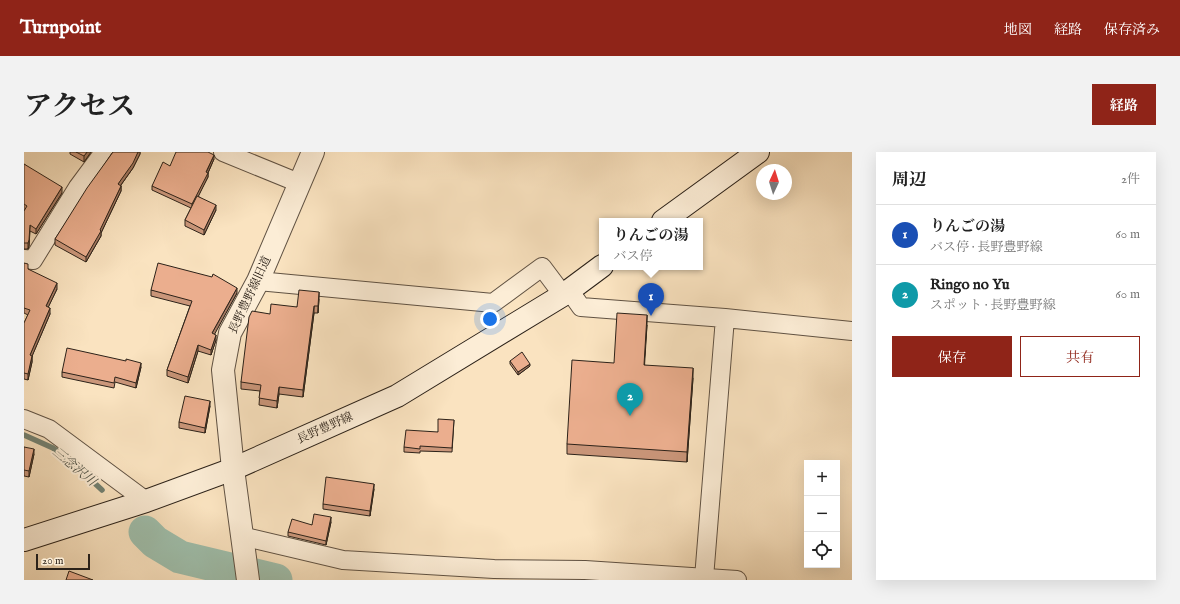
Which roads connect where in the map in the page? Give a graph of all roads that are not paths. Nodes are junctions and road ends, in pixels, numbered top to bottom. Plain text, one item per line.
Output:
1 (104, 152) edge
2 (223, 152) edge
3 (312, 152) edge
4 (758, 152) edge
5 (299, 183) junction
6 (667, 218) edge
7 (24, 259) edge
8 (599, 268) edge
9 (258, 281) junction
10 (566, 292) junction
11 (725, 318) junction
12 (852, 331) edge
13 (24, 419) edge
14 (233, 469) junction
15 (146, 501) junction
16 (24, 540) edge
17 (243, 543) junction
18 (704, 578) junction
19 (248, 580) edge
20 (737, 580) edge

1 - 7 street
2 - 5 street
3 - 5 main road, 長野豊野線旧道
4 - 6 main road
5 - 9 main road, 長野豊野線旧道
8 - 10 main road, 長野豊野線
9 - 10 street
9 - 14 main road, 長野豊野線旧道
10 - 11 street
10 - 14 main road, 長野豊野線
11 - 12 street
11 - 18 street
13 - 15 street
14 - 15 main road, 長野豊野線
14 - 17 main road, 長野豊野線旧道
15 - 16 main road, 長野豊野線
17 - 18 street
17 - 19 main road, 長野豊野線旧道
18 - 20 street

